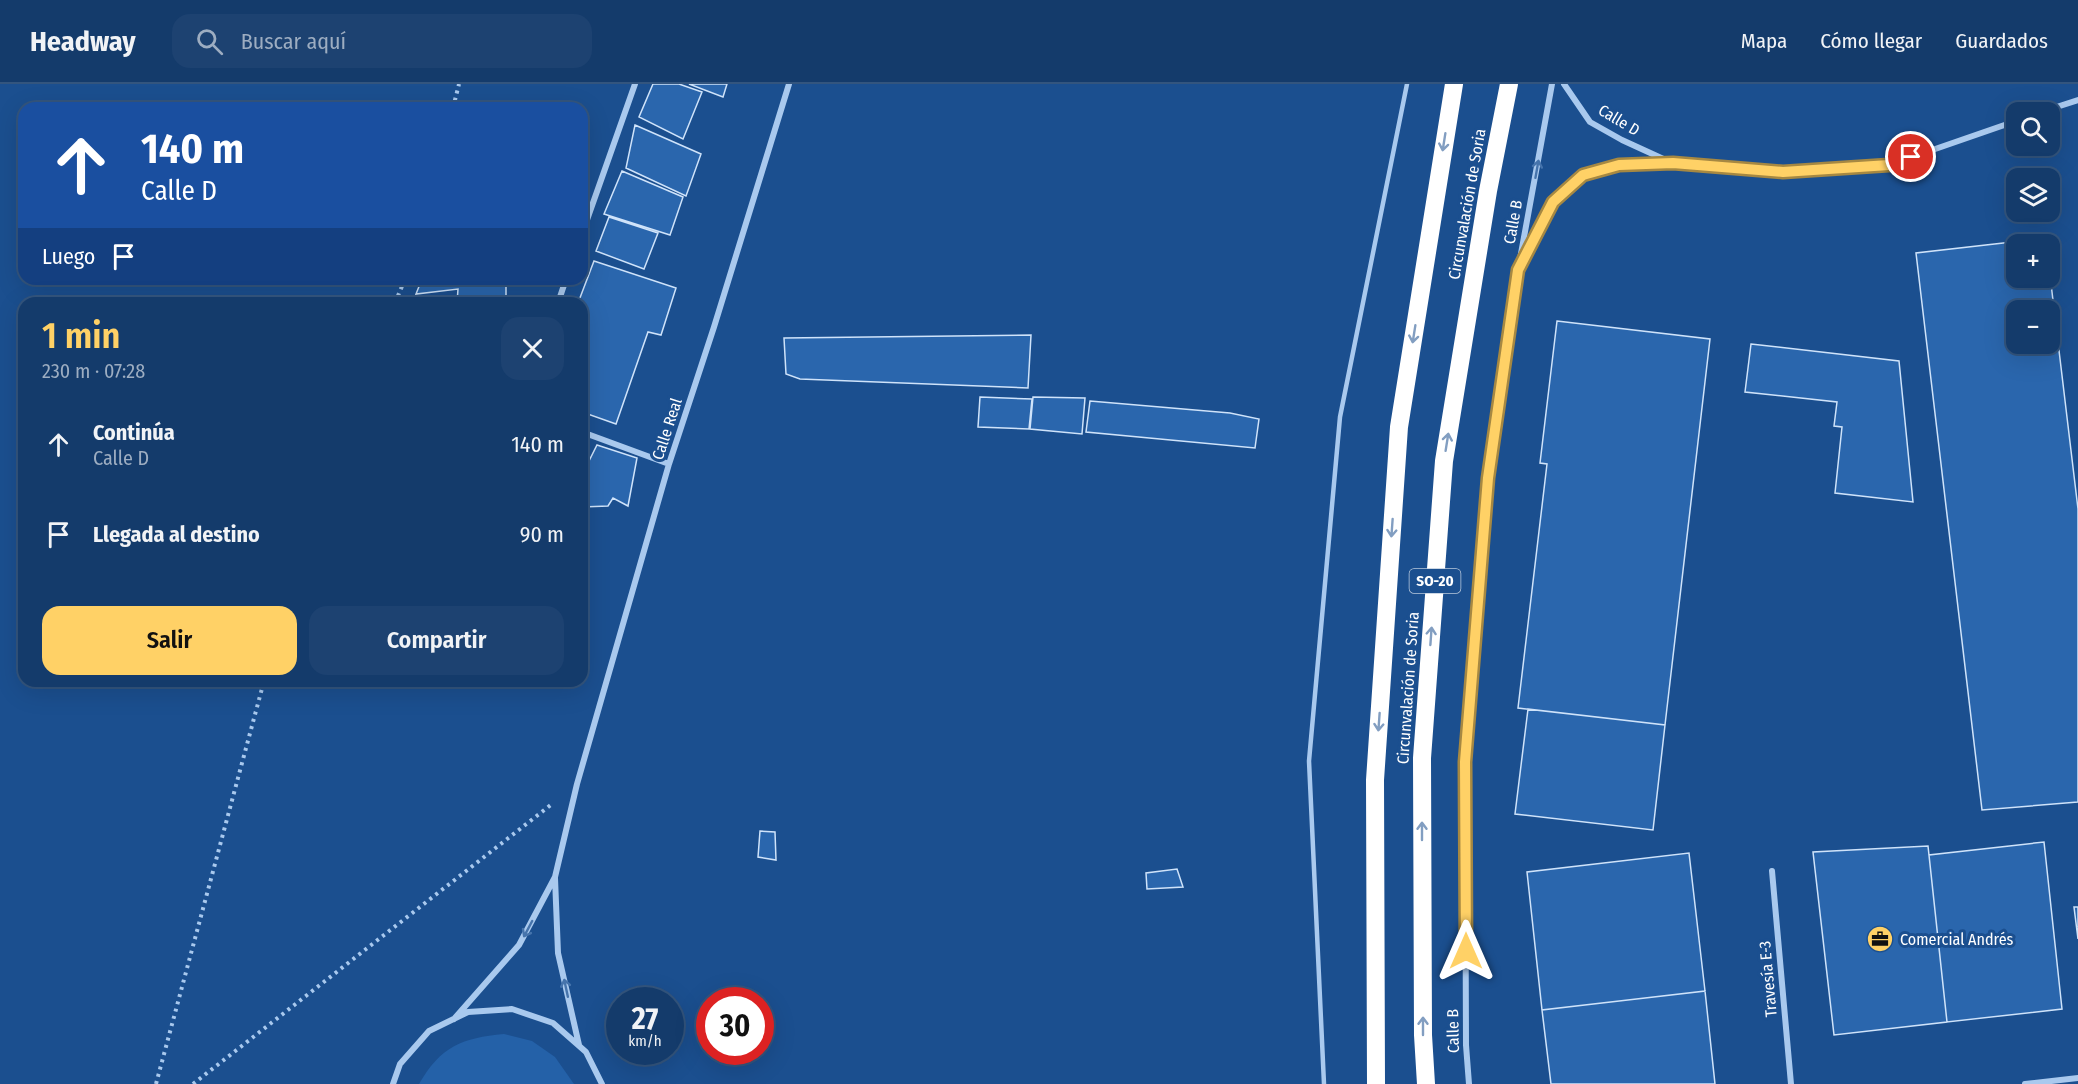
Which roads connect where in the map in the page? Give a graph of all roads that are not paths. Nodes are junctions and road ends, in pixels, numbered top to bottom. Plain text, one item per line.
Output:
1 (634, 84) edge
2 (789, 84) edge
3 (1407, 84) edge
4 (1454, 84) edge
5 (1509, 84) edge
6 (1552, 84) edge
7 (1564, 84) edge
8 (2078, 100) edge
9 (2060, 106) edge
10 (2006, 124) edge
11 (1673, 163) junction
12 (588, 217) edge
13 (1518, 270) junction
14 (588, 434) edge
15 (669, 464) junction
16 (1772, 871) dead end
17 (555, 877) junction
18 (454, 1019) junction
19 (579, 1046) junction
20 (2078, 1078) edge
21 (393, 1084) edge
22 (602, 1084) edge
23 (1324, 1084) edge
24 (1376, 1084) edge
25 (1426, 1084) edge
26 (1469, 1084) edge
27 (1791, 1084) edge
28 (2025, 1084) edge

1 - 12 street
2 - 15 street, Calle Real
3 - 23 lane
4 -> 24 highway, Circunvalación de Soria / SO-20
25 -> 5 highway, Circunvalación de Soria / SO-20
13 -> 6 street, Calle B
7 - 11 street, Calle D
8 - 9 street
10 - 11 street, Calle D
11 - 13 street, Calle D
13 - 26 street, Calle B
14 - 15 street
15 - 17 street, Calle Real
16 - 27 street, Travesía E-3
17 -> 18 street
19 -> 17 street
18 - 19 street
18 - 21 street
19 - 22 street
20 - 28 street

